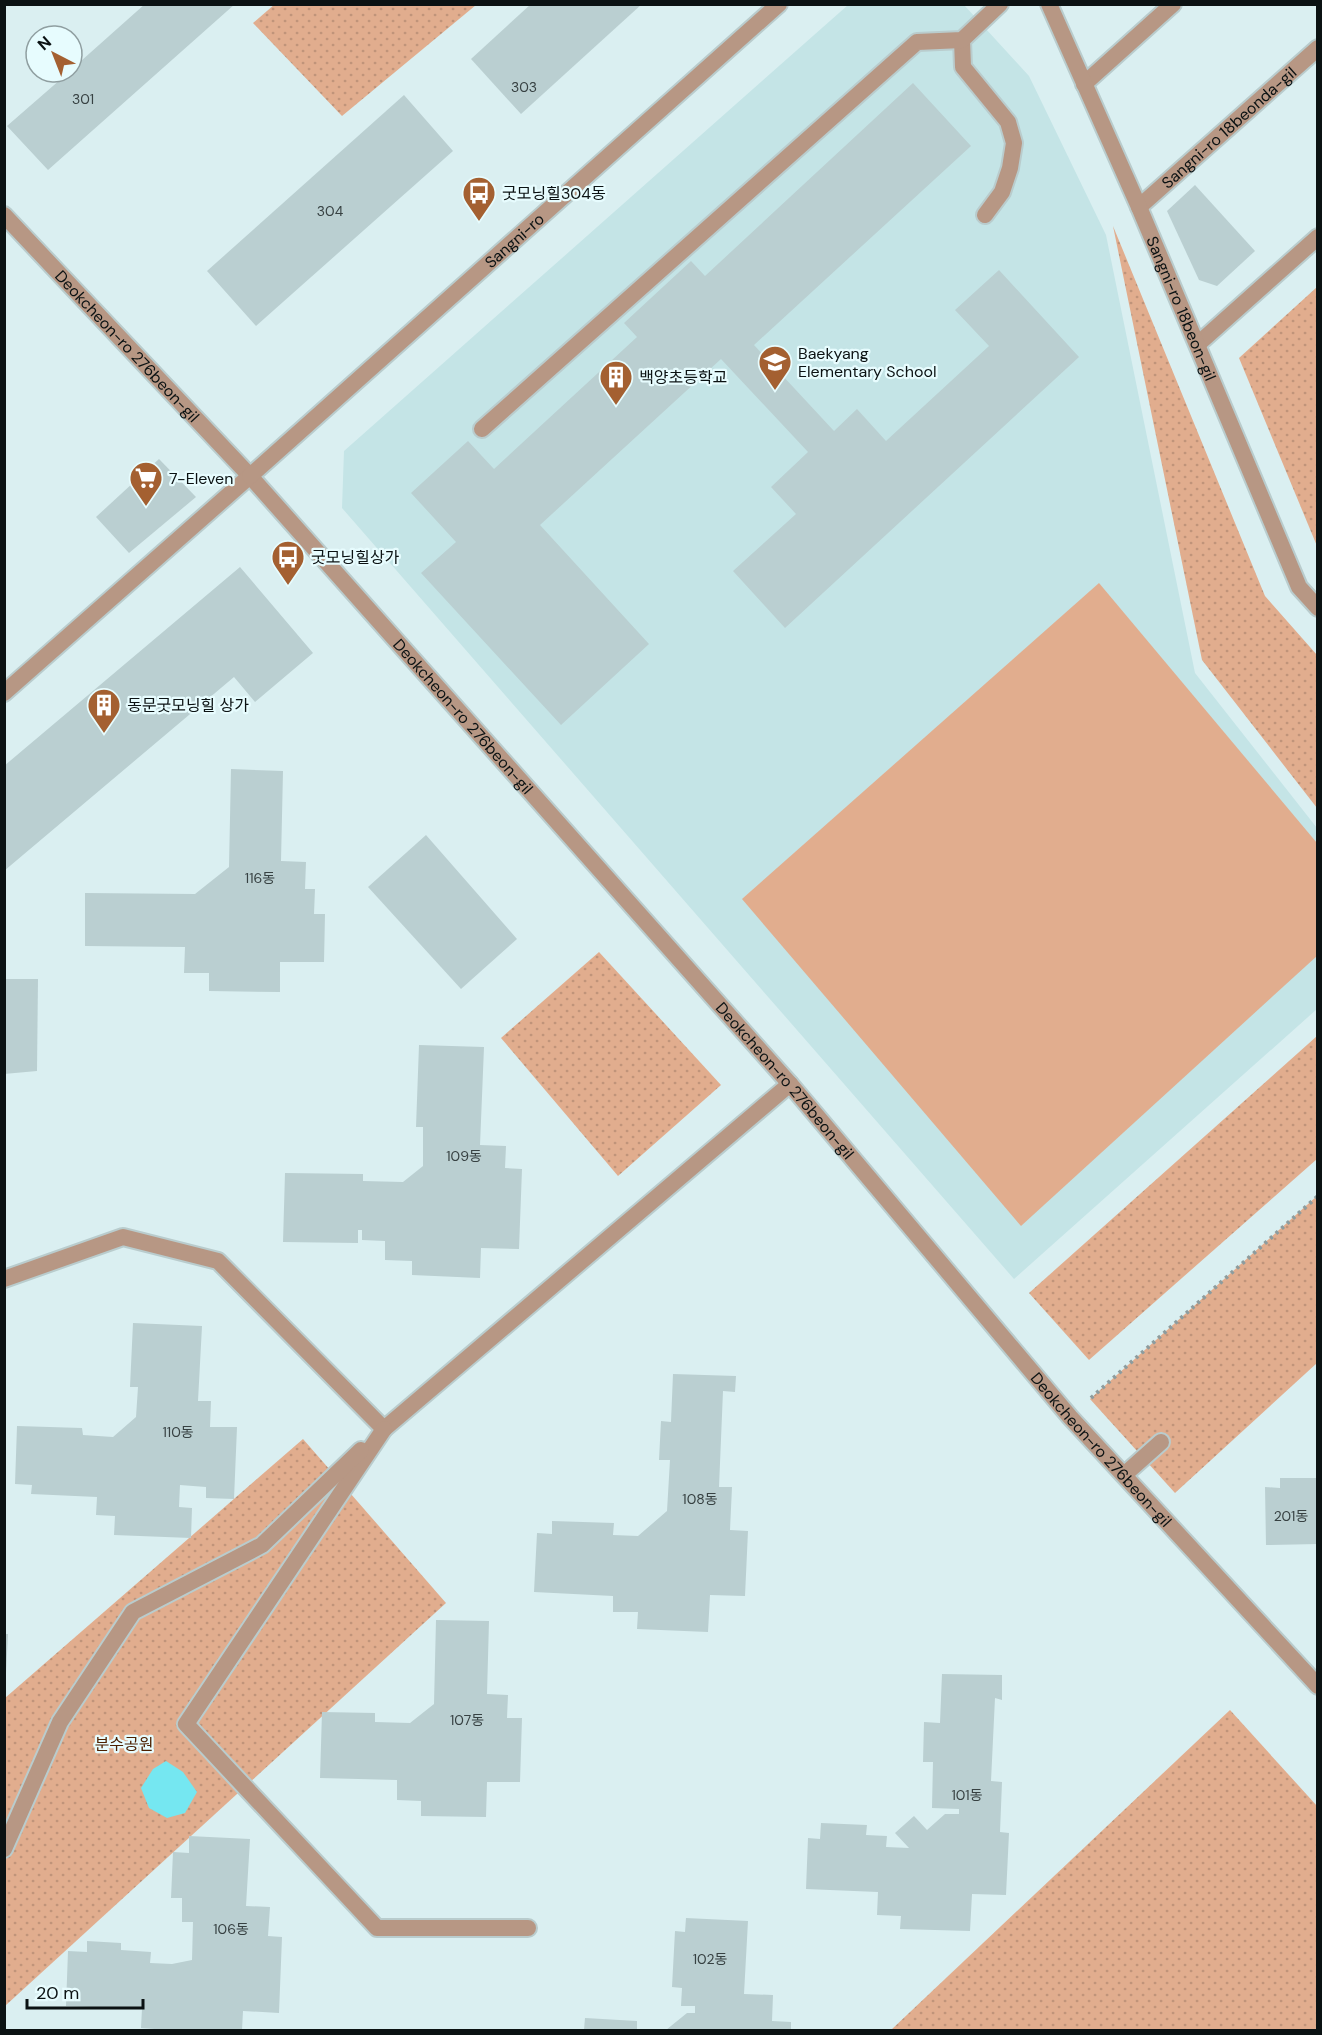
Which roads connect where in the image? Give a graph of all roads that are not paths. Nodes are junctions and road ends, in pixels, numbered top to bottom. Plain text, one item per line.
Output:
1 (779, 4) edge
2 (1000, 4) edge
3 (1049, 4) edge
4 (1173, 4) edge
5 (962, 40) junction
6 (1317, 48) edge
7 (1084, 84) junction
8 (1140, 207) junction
9 (4, 215) edge
10 (985, 215) dead end
11 (1317, 237) edge
12 (1198, 344) junction
13 (482, 429) dead end
14 (250, 476) junction
15 (1317, 608) edge
16 (4, 693) edge
17 (790, 1084) junction
18 (4, 1279) edge
19 (384, 1429) junction
20 (1161, 1442) dead end
21 (1124, 1475) junction
22 (1317, 1686) edge
23 (4, 1849) edge
24 (528, 1928) dead end

1 - 14 street, Sangni-ro
2 - 5 street
3 - 7 street, Sangni-ro 18beon-gil
4 - 7 street
5 - 10 street
5 - 13 street
6 - 8 street, Sangni-ro 18beonda-gil
7 - 8 street, Sangni-ro 18beon-gil
8 - 12 street, Sangni-ro 18beon-gil
9 - 14 street, Deokcheon-ro 276beon-gil
11 - 12 street
12 - 15 street, Sangni-ro 18beon-gil
14 - 16 street
14 - 17 street, Deokcheon-ro 276beon-gil
17 - 19 street
17 - 21 street, Deokcheon-ro 276beon-gil
18 - 19 street
19 - 23 street
19 - 24 street
20 - 21 street
21 - 22 street, Deokcheon-ro 276beon-gil

